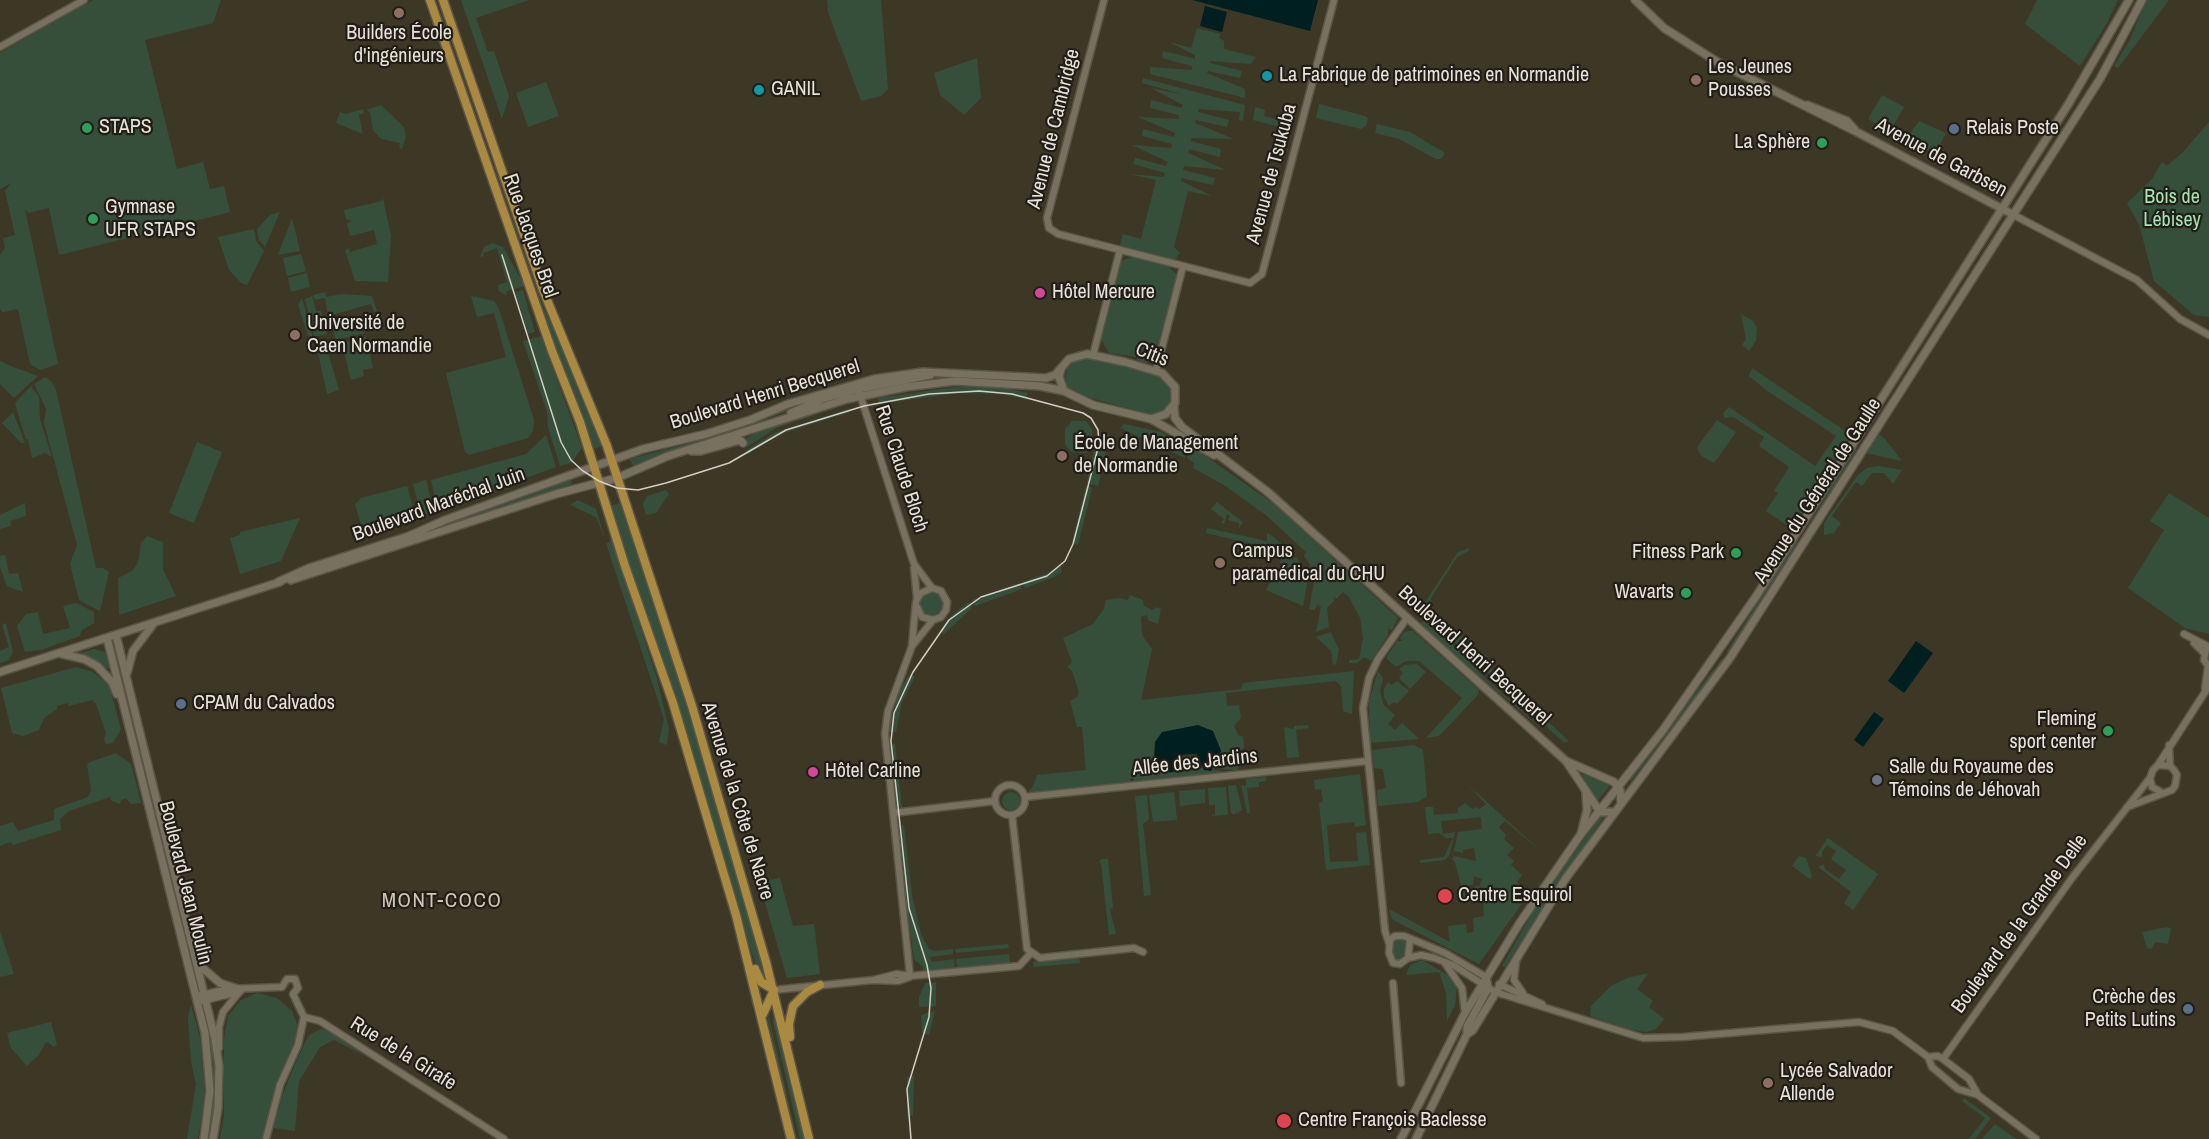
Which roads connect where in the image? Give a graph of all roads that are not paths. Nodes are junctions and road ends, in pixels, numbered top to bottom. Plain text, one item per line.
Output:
1 (84, 0) edge
2 (430, 0) edge
3 (443, 0) edge
4 (1104, 0) edge
5 (1334, 0) edge
6 (1635, 0) edge
7 (2129, 0) edge
8 (2142, 0) edge
9 (0, 47) edge
10 (2001, 208) junction
11 (2012, 214) junction
12 (508, 224) junction
13 (528, 243) junction
14 (1120, 250) junction
15 (1183, 266) junction
16 (2209, 335) edge
17 (1093, 355) junction
18 (1061, 369) junction
19 (1156, 371) junction
20 (858, 389) junction
21 (1064, 391) junction
22 (1174, 407) junction
23 (1151, 419) junction
24 (1859, 434) junction
25 (744, 443) dead end
26 (685, 451) junction
27 (1863, 453) junction
28 (1225, 459) junction
29 (611, 461) junction
30 (594, 467) junction
31 (617, 478) junction
32 (599, 483) junction
33 (914, 564) junction
34 (279, 582) junction
35 (932, 588) junction
36 (916, 602) junction
37 (1407, 618) junction
38 (933, 620) junction
39 (154, 623) junction
40 (116, 635) junction
41 (107, 638) junction
42 (912, 646) junction
43 (2207, 649) edge
44 (59, 653) junction
45 (2208, 667) edge
46 (0, 672) edge
47 (127, 678) junction
48 (2209, 686) edge
49 (2204, 697) junction
50 (126, 716) junction
51 (2169, 745) junction
52 (1566, 760) junction
53 (1368, 761) junction
54 (2158, 765) junction
55 (2170, 766) junction
56 (2150, 778) junction
57 (1618, 787) junction
58 (1586, 791) junction
59 (2161, 792) junction
60 (1025, 797) junction
61 (995, 801) junction
62 (1621, 803) junction
63 (2124, 809) junction
64 (1600, 812) junction
65 (1615, 812) junction
66 (893, 813) junction
67 (1012, 815) junction
68 (1581, 834) junction
69 (736, 915) junction
70 (1410, 940) junction
71 (1389, 943) junction
72 (1521, 948) junction
73 (1143, 952) dead end
74 (1031, 953) junction
75 (1408, 958) junction
76 (197, 960) junction
77 (1444, 962) junction
78 (910, 976) junction
79 (1486, 977) junction
80 (1392, 983) dead end
81 (1499, 984) junction
82 (820, 985) junction
83 (282, 987) junction
84 (1488, 988) junction
85 (241, 990) junction
86 (774, 990) junction
87 (293, 994) junction
88 (1525, 996) junction
89 (206, 998) junction
90 (197, 999) junction
91 (1551, 1010) junction
92 (1465, 1013) junction
93 (304, 1017) junction
94 (763, 1018) junction
95 (1928, 1057) junction
96 (1941, 1057) junction
97 (219, 1066) junction
98 (1932, 1067) junction
99 (1969, 1080) junction
100 (796, 1082) junction
101 (1401, 1083) dead end
102 (1964, 1091) junction
103 (1978, 1095) junction
104 (204, 1139) edge
105 (213, 1139) edge
106 (266, 1139) edge
107 (504, 1139) edge
108 (791, 1139) edge
109 (809, 1139) edge
110 (1401, 1139) edge
111 (1416, 1139) edge
112 (2036, 1139) edge

1 - 9 street
2 - 12 main road, Rue Jacques Brel
3 - 13 main road, Rue Jacques Brel
4 - 14 street, Avenue de Cambridge
5 - 15 street, Avenue de Tsukuba
6 - 10 main road, Avenue de Garbsen
7 - 10 main road, Avenue du Général de Gaulle
8 - 11 main road, Avenue du Général de Gaulle
10 - 11 main road, Avenue de Garbsen
10 - 24 main road, Avenue du Général de Gaulle
11 - 16 street
11 - 27 main road, Avenue du Général de Gaulle
12 - 13 main road
12 - 30 main road, Rue Jacques Brel
13 - 29 main road, Rue Jacques Brel
14 - 15 street, Avenue de Cambridge
14 - 17 street
15 - 19 street
17 - 18 main road
17 - 19 main road, Citis
18 - 20 main road, Boulevard Henri Becquerel
18 - 21 main road
19 - 22 main road, Citis
20 - 21 main road, Boulevard Henri Becquerel
20 - 26 main road, Boulevard Henri Becquerel
20 - 29 main road, Boulevard Henri Becquerel
20 - 33 street, Rue Claude Bloch
21 - 23 main road
22 - 23 main road
22 - 28 main road, Boulevard Henri Becquerel
23 - 28 main road, Boulevard Henri Becquerel
24 - 27 main road
24 - 57 main road, Avenue du Général de Gaulle
25 - 26 main road
26 - 31 main road, Boulevard Henri Becquerel
27 - 62 main road, Avenue du Général de Gaulle
28 - 37 main road, Boulevard Henri Becquerel
29 - 30 main road, Boulevard Maréchal Juin
29 - 31 main road, Rue Jacques Brel
30 - 32 main road, Rue Jacques Brel
30 - 34 main road, Boulevard Maréchal Juin
31 - 32 main road, Boulevard Maréchal Juin
31 - 86 main road, Avenue de la Côte de Nacre
32 - 34 main road, Boulevard Maréchal Juin
32 - 69 main road, Avenue de la Côte de Nacre
33 - 35 street, Rue Claude Bloch
33 - 36 street, Rue Claude Bloch
34 - 39 main road, Boulevard Maréchal Juin
35 - 36 street
35 - 38 street
36 - 38 street
36 - 42 street, Rue Claude Bloch
37 - 52 main road, Boulevard Henri Becquerel
37 - 53 street
38 - 42 street, Rue Claude Bloch
39 - 40 main road, Boulevard Maréchal Juin
39 - 47 main road
40 - 41 main road, Boulevard Maréchal Juin
40 - 47 main road
41 - 44 main road
41 - 50 main road, Boulevard Jean Moulin
42 - 66 street, Rue Claude Bloch
43 - 45 street
44 - 46 main road
44 - 50 main road
45 - 49 street
47 - 76 main road
48 - 49 street
49 - 51 street
50 - 90 main road, Boulevard Jean Moulin
51 - 54 street
51 - 55 street
52 - 57 main road
52 - 58 main road
53 - 60 street, Allée des Jardins
53 - 71 street
54 - 55 street
54 - 56 street
55 - 59 street
56 - 59 street
56 - 63 street, Boulevard de la Grande Delle
57 - 62 main road
57 - 64 main road, Avenue du Général de Gaulle
58 - 64 main road
58 - 68 main road
59 - 63 street, Boulevard de la Grande Delle
60 - 61 street
60 - 67 street
61 - 66 street
61 - 67 street
62 - 65 main road, Avenue du Général de Gaulle
63 - 96 street, Boulevard de la Grande Delle
64 - 65 main road
64 - 68 main road, Avenue du Général de Gaulle
65 - 72 main road, Avenue du Général de Gaulle
66 - 78 street, Rue Claude Bloch
67 - 74 street
68 - 79 main road, Avenue du Général de Gaulle
69 - 86 main road
69 - 94 main road, Avenue de la Côte de Nacre
70 - 71 street
70 - 75 street
70 - 79 street
71 - 75 street
72 - 81 main road, Avenue du Général de Gaulle
72 - 88 street
73 - 74 street
74 - 78 street
75 - 77 street
76 - 85 main road
76 - 89 main road
77 - 84 street
77 - 92 street
78 - 82 street
79 - 81 main road
79 - 84 main road, Avenue du Général de Gaulle
80 - 101 street
81 - 84 main road, Avenue du Général de Gaulle
81 - 88 street
82 - 86 street
82 - 100 main road
83 - 85 street
83 - 87 street
83 - 87 street
84 - 91 street
84 - 92 main road
84 - 111 main road
85 - 89 street
85 - 97 street
86 - 94 main road
86 - 100 main road, Avenue de la Côte de Nacre
87 - 93 street
88 - 91 street
89 - 90 street
89 - 97 main road
90 - 104 main road, Boulevard Jean Moulin
91 - 95 street
92 - 110 main road
93 - 106 street
93 - 107 street, Rue de la Girafe
94 - 108 main road, Avenue de la Côte de Nacre
95 - 96 street
95 - 98 street
96 - 98 street, Boulevard de la Grande Delle
96 - 99 street
97 - 105 main road
98 - 102 street
99 - 102 street
99 - 103 street
100 - 109 main road, Avenue de la Côte de Nacre
102 - 103 street
103 - 112 street

